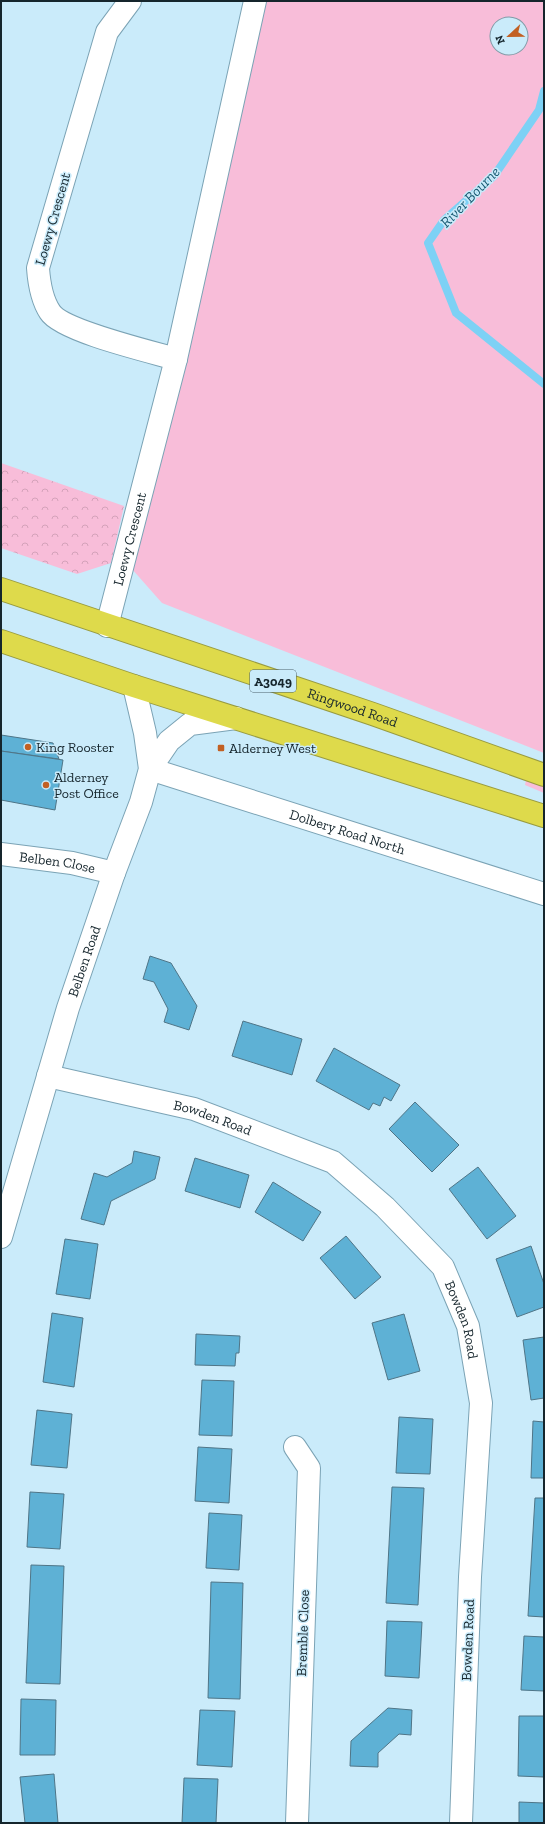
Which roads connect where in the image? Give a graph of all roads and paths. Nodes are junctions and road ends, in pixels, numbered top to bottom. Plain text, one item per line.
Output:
1 (130, 1) edge
2 (255, 1) edge
3 (176, 359) junction
4 (1, 590) edge
5 (107, 626) junction
6 (1, 640) edge
7 (134, 686) junction
8 (236, 718) junction
9 (150, 769) junction
10 (544, 775) edge
11 (544, 816) edge
12 (1, 854) edge
13 (114, 873) junction
14 (544, 894) edge
15 (48, 1076) junction
16 (4, 1215) edge
17 (1, 1237) edge
18 (295, 1447) dead end
19 (297, 1823) edge
20 (461, 1823) edge

1 - 3 street, Loewy Crescent
2 - 3 street, Loewy Crescent
3 - 5 street, Loewy Crescent
4 - 5 highway, Ringwood Road / A3049
5 - 10 highway, Ringwood Road / A3049
6 - 7 highway
7 - 8 highway
7 - 9 street, Belben Road
8 - 9 street
8 - 11 highway
9 - 13 street, Belben Road
9 - 14 street, Dolbery Road North
12 - 13 street, Belben Close
13 - 15 street, Belben Road
15 - 16 street, Belben Road
15 - 20 street, Bowden Road
16 - 17 street, Belben Road
18 - 19 street, Bremble Close

